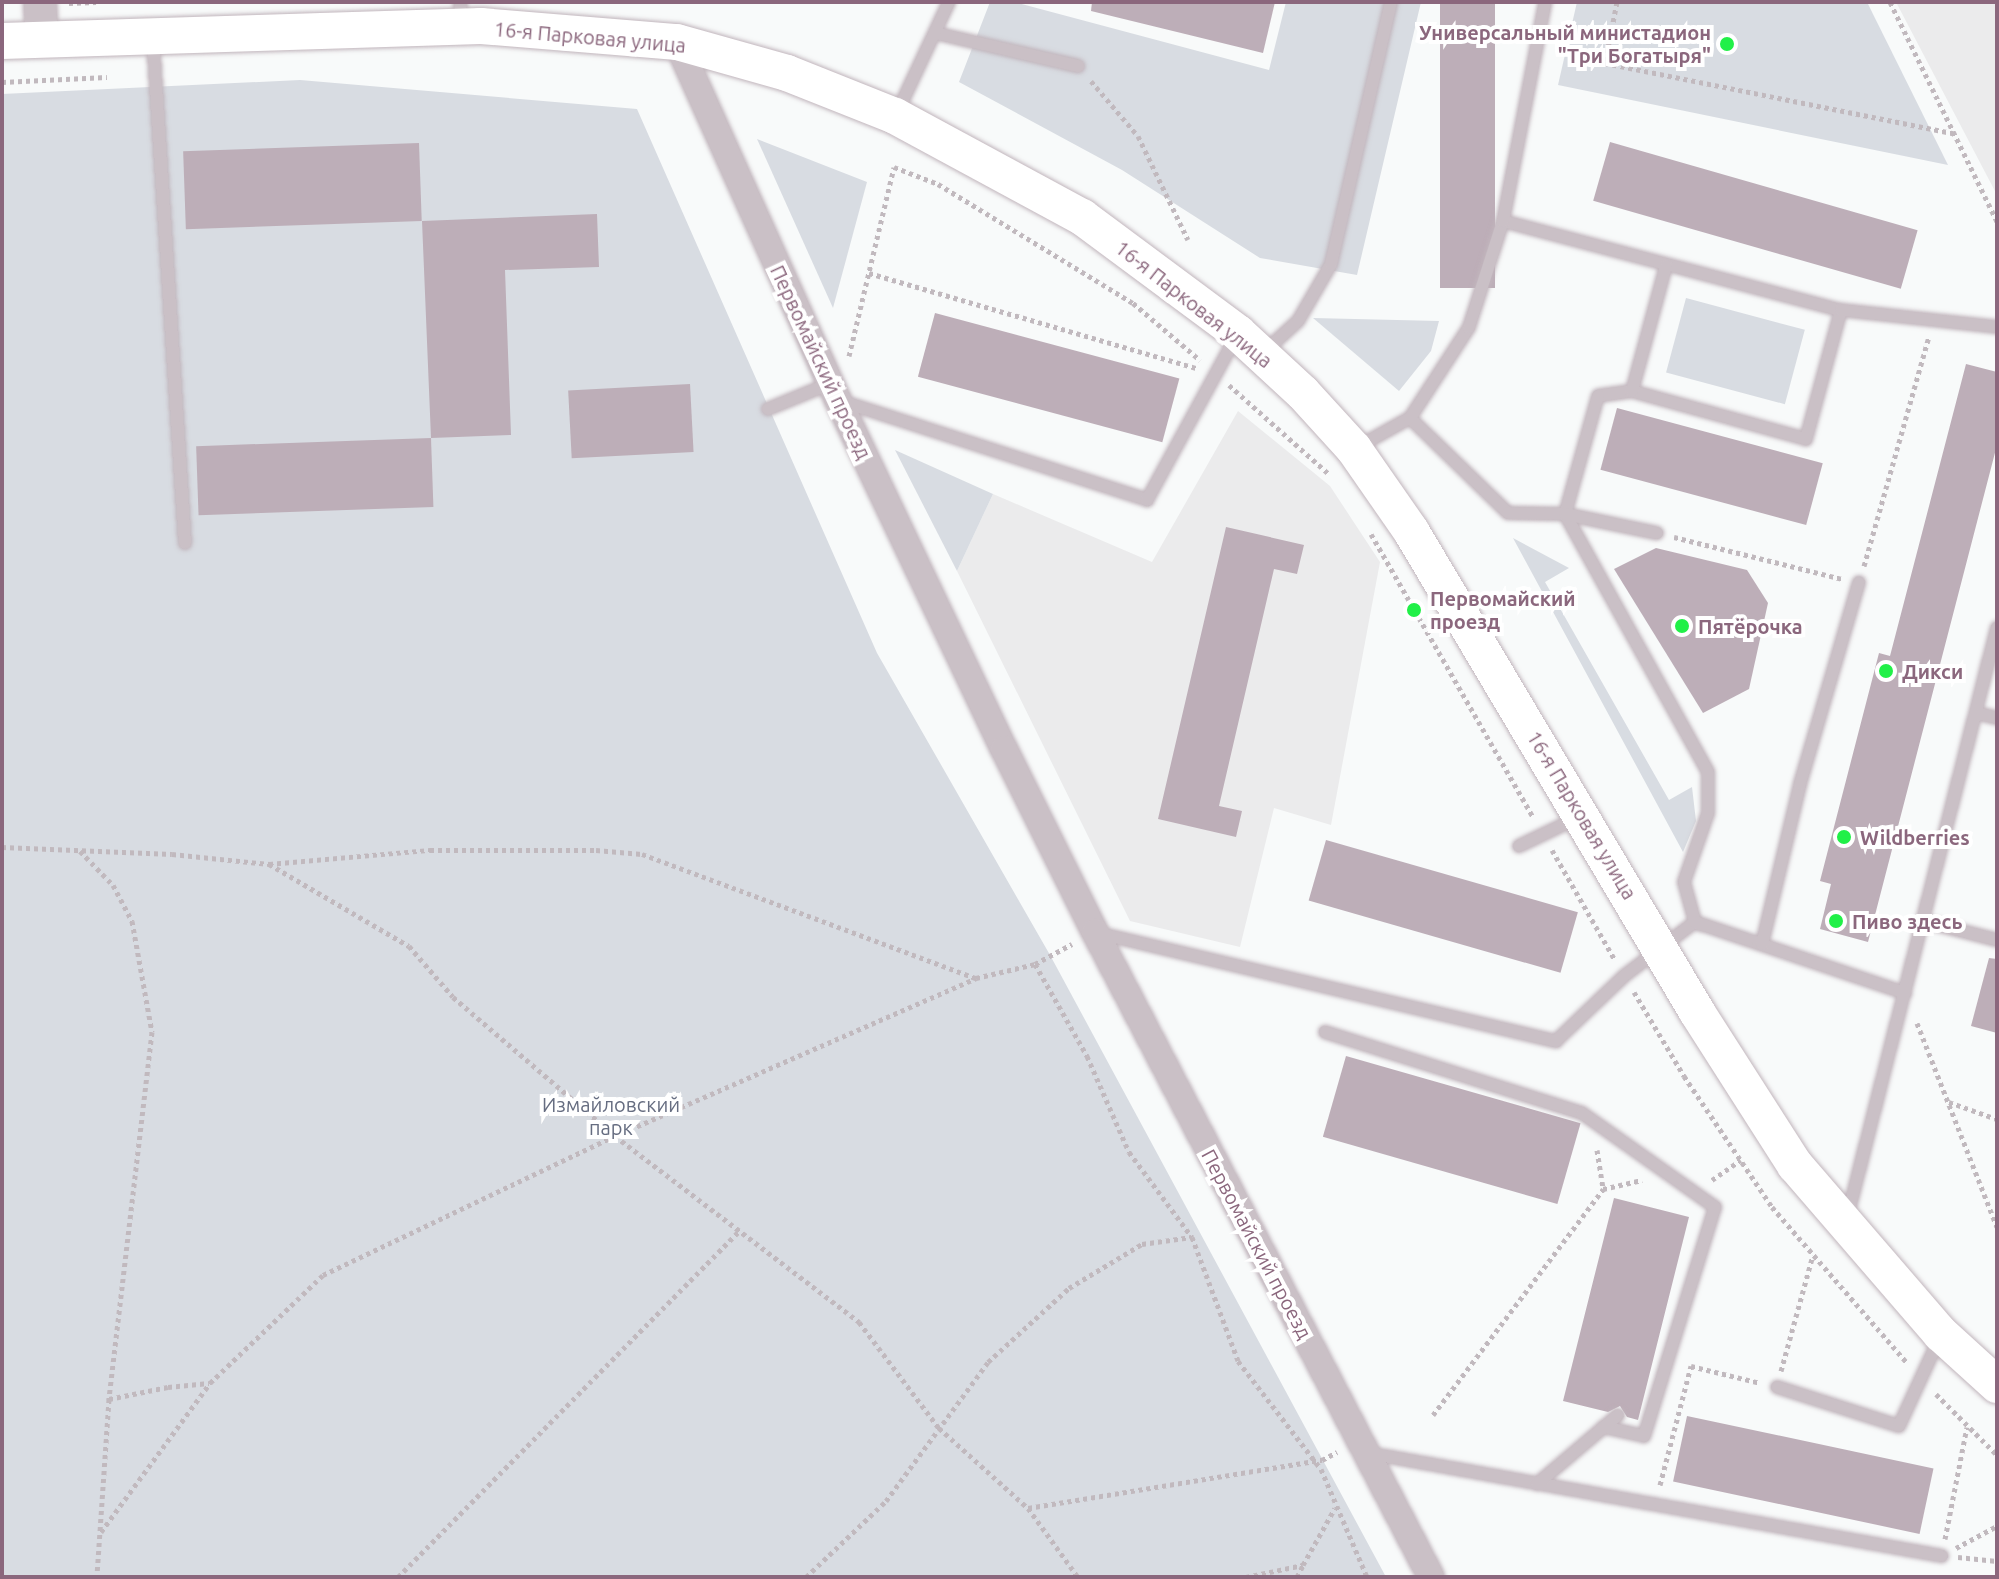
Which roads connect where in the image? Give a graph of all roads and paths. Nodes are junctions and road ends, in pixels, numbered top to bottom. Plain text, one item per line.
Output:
1 (40, 2) edge
2 (949, 2) edge
3 (1391, 2) edge
4 (1545, 2) edge
5 (1617, 2) edge
6 (1890, 2) edge
7 (461, 14) edge
8 (935, 33) junction
9 (153, 35) junction
10 (42, 39) junction
11 (2, 41) edge
12 (677, 42) junction
13 (1078, 66) joint
14 (107, 77) dead end
15 (2, 82) edge
16 (895, 116) junction
17 (1957, 134) junction
18 (1503, 221) junction
19 (1997, 221) edge
20 (1188, 240) dead end
21 (1666, 266) junction
22 (869, 273) junction
23 (1841, 310) junction
24 (1933, 321) junction
25 (1997, 327) edge
26 (1250, 343) junction
27 (1216, 373) junction
28 (1632, 391) junction
29 (834, 392) junction
30 (768, 409) dead end
31 (1410, 418) junction
32 (1343, 463) junction
33 (1565, 514) junction
34 (1366, 527) dead end
35 (1657, 533) joint
36 (185, 543) dead end
37 (1859, 582) junction
38 (1997, 628) edge
39 (1976, 713) junction
40 (1997, 718) edge
41 (1581, 816) junction
42 (1544, 835) junction
43 (1519, 846) dead end
44 (2, 847) edge
45 (80, 850) junction
46 (269, 864) junction
47 (1923, 921) junction
48 (1695, 922) junction
49 (1095, 932) junction
50 (1997, 940) edge
51 (1762, 944) junction
52 (1662, 949) junction
53 (1035, 964) junction
54 (1624, 976) junction
55 (976, 978) junction
56 (1905, 993) junction
57 (1325, 1032) dead end
58 (1948, 1102) junction
59 (1997, 1119) edge
60 (1593, 1120) junction
61 (615, 1136) junction
62 (1741, 1160) junction
63 (1671, 1174) junction
64 (1603, 1189) junction
65 (1695, 1193) junction
66 (1845, 1223) junction
67 (1997, 1227) edge
68 (738, 1232) junction
69 (1192, 1237) junction
70 (1813, 1255) junction
71 (1941, 1334) junction
72 (1921, 1378) junction
73 (210, 1383) junction
74 (1997, 1385) edge
75 (1777, 1387) junction
76 (109, 1399) junction
77 (1433, 1415) dead end
78 (1618, 1415) dead end
79 (1603, 1427) junction
80 (1967, 1427) junction
81 (939, 1428) junction
82 (1365, 1452) junction
83 (1997, 1455) edge
84 (1322, 1460) dead end
85 (1314, 1461) junction
86 (1537, 1484) junction
87 (1654, 1505) junction
88 (1028, 1508) junction
89 (1335, 1508) junction
90 (1997, 1526) edge
91 (101, 1532) junction
92 (1942, 1556) junction
93 (1997, 1561) edge
94 (1303, 1565) junction
95 (97, 1577) edge
96 (398, 1577) edge
97 (806, 1577) edge
98 (1078, 1577) edge
99 (1246, 1577) edge
100 (1297, 1577) edge
101 (1367, 1577) edge
102 (1431, 1577) edge

1 - 10 street
2 - 8 lane
3 - 26 lane
4 - 18 lane
5 - 17 path
6 - 17 path
7 - 9 main road, 16-я Парковая улица
7 - 12 main road, 16-я Парковая улица
8 - 13 lane
8 - 16 lane
9 - 10 main road, 16-я Парковая улица
9 - 36 lane
10 - 11 main road, 16-я Парковая улица
12 - 16 main road, 16-я Парковая улица
12 - 29 street, Первомайский проезд
13 - 20 path
14 - 15 path
16 - 26 main road, 16-я Парковая улица
17 - 19 path
18 - 21 lane
18 - 31 lane
21 - 23 lane
21 - 28 lane
22 - 27 path
22 - 27 path
22 - 29 path
23 - 24 lane
23 - 28 lane
24 - 25 lane
24 - 37 path
26 - 27 lane
26 - 32 main road, 16-я Парковая улица
27 - 29 lane
27 - 32 path
28 - 33 lane
29 - 30 lane
29 - 49 street, Первомайский проезд
31 - 32 lane
31 - 33 lane
32 - 41 main road, 16-я Парковая улица
33 - 35 lane
33 - 48 lane
34 - 42 path
35 - 37 path
37 - 51 lane
38 - 39 lane
39 - 40 lane
39 - 47 lane
41 - 42 lane
41 - 52 main road, 16-я Парковая улица
42 - 43 lane
42 - 54 path
44 - 45 path
45 - 46 path
45 - 76 path
46 - 55 path
46 - 61 path
47 - 50 lane
47 - 56 lane
48 - 51 lane
48 - 52 lane
49 - 53 path
49 - 54 lane
49 - 82 street, Первомайский проезд
51 - 56 lane
52 - 54 lane
52 - 66 main road, 16-я Парковая улица
53 - 55 path
53 - 69 path
54 - 62 path
55 - 61 path
56 - 58 path
56 - 66 lane
57 - 60 lane
58 - 59 path
58 - 67 path
60 - 63 lane
60 - 64 path
61 - 68 path
61 - 73 path
62 - 65 path
62 - 70 path
63 - 64 path
63 - 65 lane
64 - 77 path
65 - 79 lane
66 - 71 main road, 16-я Парковая улица
68 - 81 path
68 - 96 path
69 - 81 path
69 - 85 path
70 - 72 path
70 - 75 path
71 - 72 lane
71 - 74 main road, 16-я Парковая улица
72 - 75 lane
72 - 80 path
73 - 76 path
73 - 91 path
75 - 87 path
76 - 91 path
78 - 79 lane
79 - 86 lane
80 - 83 path
80 - 92 path
81 - 88 path
81 - 97 path
82 - 86 lane
82 - 102 street, Первомайский проезд
84 - 85 path
85 - 88 path
85 - 89 path
86 - 87 lane
87 - 92 lane
88 - 98 path
89 - 94 path
89 - 101 path
90 - 92 path
91 - 95 path
92 - 93 path
94 - 99 path
94 - 100 path

